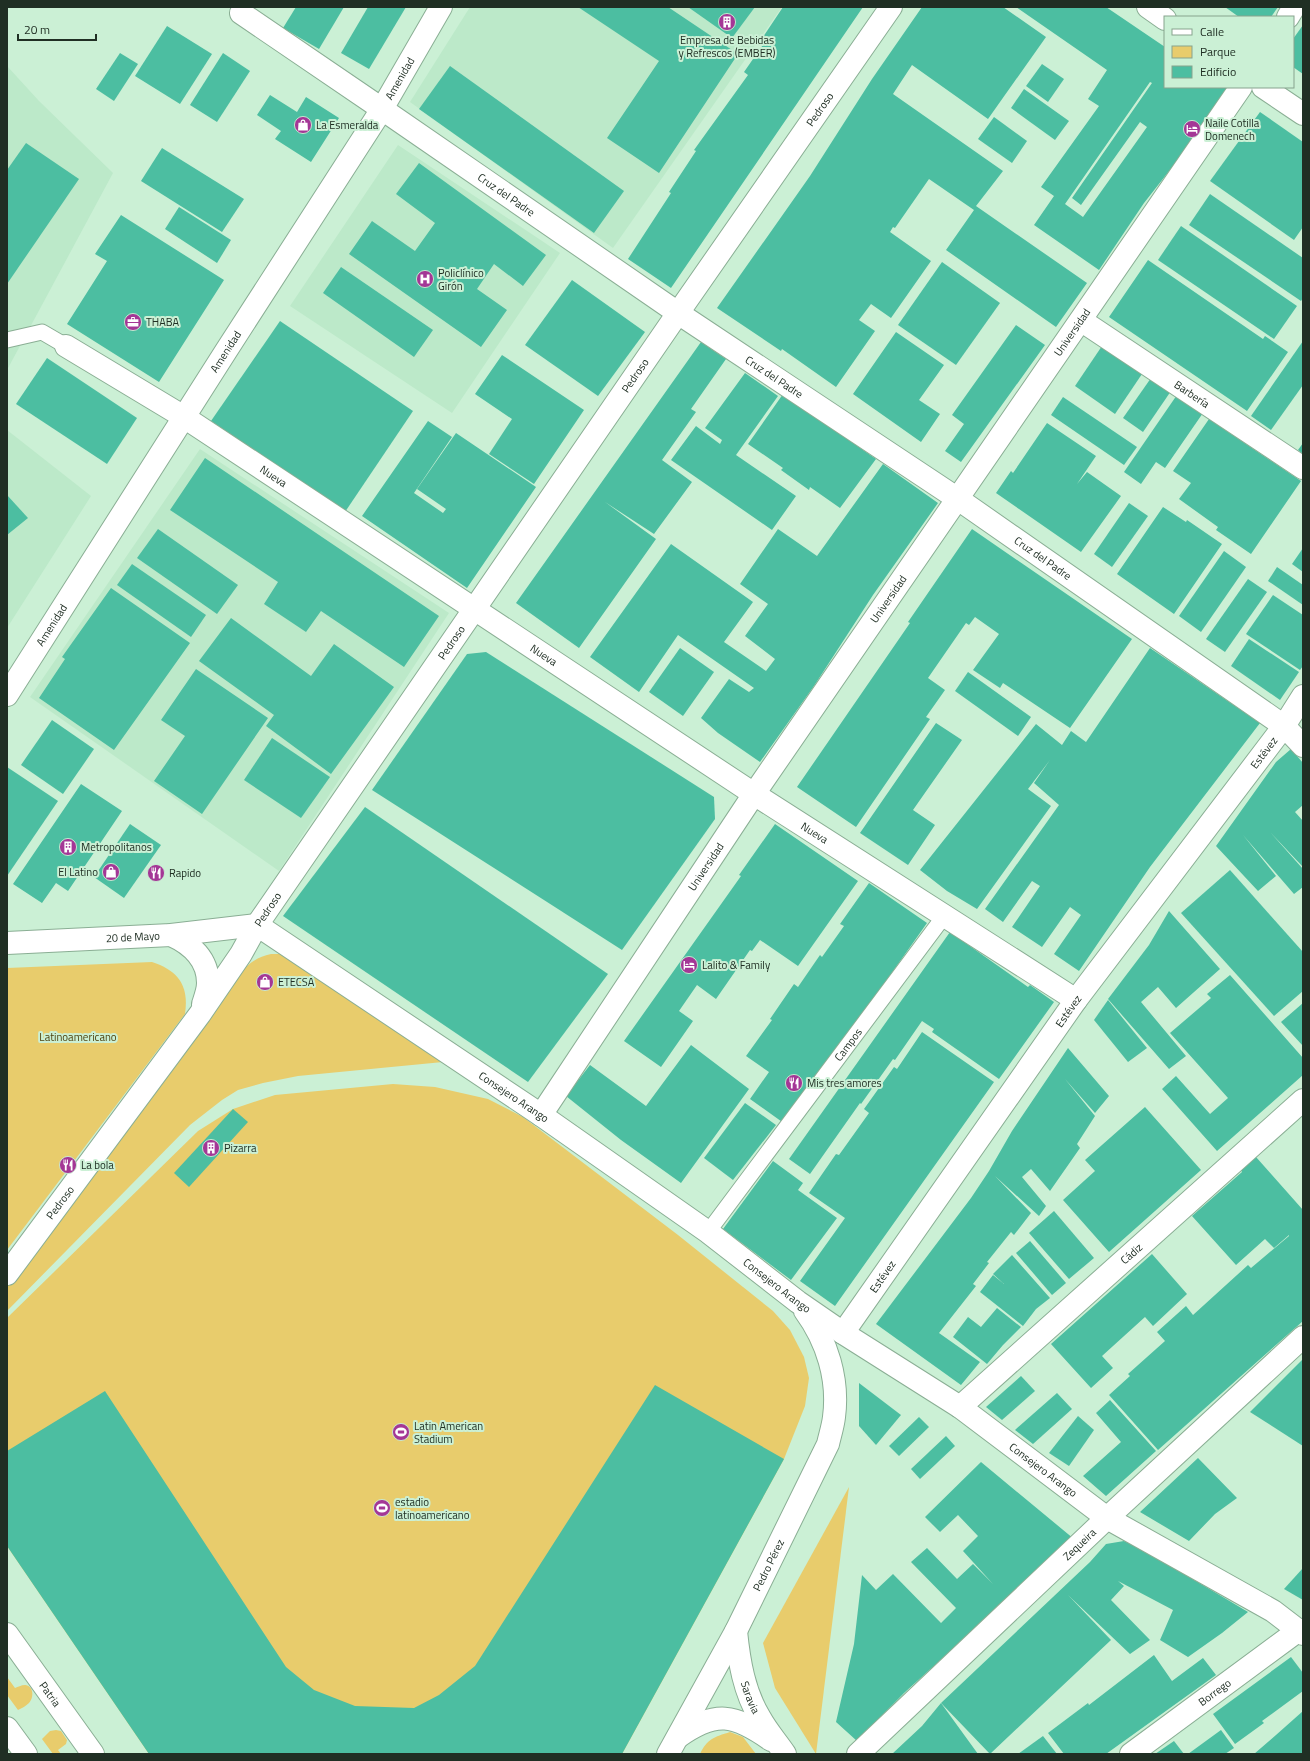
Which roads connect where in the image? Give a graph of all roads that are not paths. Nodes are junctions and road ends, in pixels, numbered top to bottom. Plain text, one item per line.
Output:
1 (441, 7) edge
2 (891, 7) edge
3 (1148, 7) edge
4 (1294, 7) edge
5 (243, 10) edge
6 (1289, 16) edge
7 (1164, 18) edge
8 (1241, 88) edge
9 (1264, 88) edge
10 (382, 109) junction
11 (1303, 114) edge
12 (678, 313) junction
13 (1082, 321) junction
14 (7, 340) edge
15 (66, 346) joint
16 (184, 417) junction
17 (1303, 468) edge
18 (958, 499) junction
19 (476, 609) junction
20 (7, 696) edge
21 (1303, 696) edge
22 (1284, 726) junction
23 (1303, 746) edge
24 (754, 794) junction
25 (945, 915) junction
26 (257, 925) junction
27 (172, 935) junction
28 (7, 943) edge
29 (1076, 1000) junction
30 (200, 1014) junction
31 (1303, 1100) edge
32 (541, 1115) junction
33 (708, 1232) junction
34 (7, 1274) edge
35 (798, 1302) junction
36 (843, 1333) junction
37 (1303, 1337) edge
38 (831, 1365) junction
39 (960, 1407) junction
40 (1107, 1518) junction
41 (736, 1631) junction
42 (1301, 1632) edge
43 (7, 1634) edge
44 (7, 1728) edge
45 (672, 1746) edge
46 (782, 1750) edge
47 (26, 1754) edge
48 (93, 1754) edge
49 (858, 1754) edge
50 (1130, 1754) edge

1 - 10 street, Amenidad
2 - 12 street, Pedroso
3 - 7 street
4 - 6 street
5 - 10 street, Cruz del Padre
8 - 13 street, Universidad
9 - 11 street
10 - 12 street, Cruz del Padre
10 - 16 street, Amenidad
12 - 18 street, Cruz del Padre
12 - 19 street, Pedroso
13 - 17 street, Barbería
13 - 18 street, Universidad
14 - 15 lane, Nueva
15 - 16 street, Nueva
16 - 19 street, Nueva
16 - 20 street, Amenidad
18 - 22 street, Cruz del Padre
18 - 24 street, Universidad
19 - 24 street, Nueva
19 - 26 street, Pedroso
21 - 22 street, Estévez
22 - 23 street, Cruz del Padre
22 - 29 street, Estévez
24 - 25 street, Nueva
24 - 32 street, Universidad
25 - 29 street, Nueva
25 - 33 lane, Campos
26 - 27 street, 20 de Mayo
26 - 30 street, Pedroso
26 - 32 street, Consejero Arango
27 - 28 street, 20 de Mayo
27 - 30 street
29 - 36 street, Estévez
30 - 34 street, Pedroso
31 - 39 street, Cádiz
32 - 33 street, Consejero Arango
33 - 35 street, Consejero Arango
35 - 36 street, Consejero Arango
35 - 38 street, Pedro Pérez
36 - 38 street, Pedro Pérez
36 - 39 street, Consejero Arango
37 - 40 street, Zequeira
38 - 41 street, Pedro Pérez
39 - 40 street, Consejero Arango
40 - 42 street, Consejero Arango
40 - 49 street, Zequeira
41 - 45 street, Pedro Pérez
41 - 46 street, Saravia
42 - 50 street, Borrego
43 - 48 street, Patria
44 - 47 street
45 - 46 street

